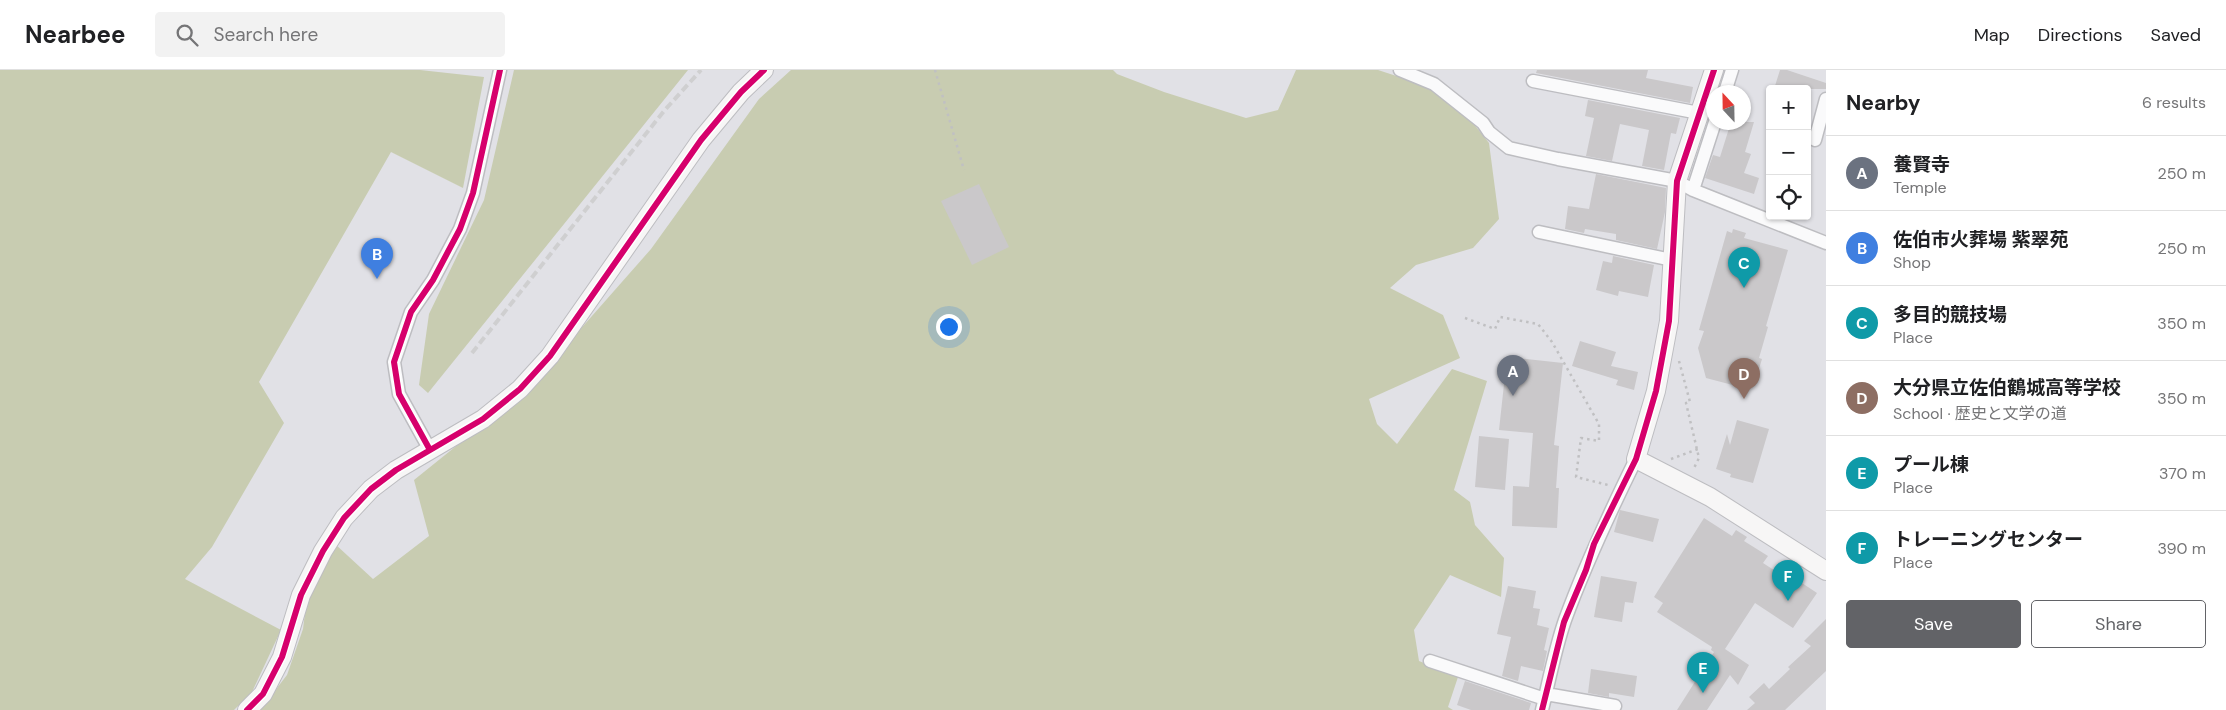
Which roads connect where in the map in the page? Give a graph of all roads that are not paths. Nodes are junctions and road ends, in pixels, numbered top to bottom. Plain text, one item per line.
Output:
1 (500, 70) edge
2 (764, 70) edge
3 (1400, 70) edge
4 (1714, 70) edge
5 (1732, 70) edge
6 (1533, 80) dead end
7 (1727, 85) edge
8 (1826, 99) edge
9 (1699, 113) junction
10 (1712, 130) edge
11 (1815, 140) dead end
12 (1677, 181) junction
13 (1693, 190) junction
14 (1539, 232) dead end
15 (1826, 243) edge
16 (1672, 260) junction
17 (430, 450) junction
18 (1636, 458) junction
19 (1826, 571) edge
20 (1430, 661) dead end
21 (1545, 701) edge
22 (1615, 706) dead end
23 (247, 710) edge

1 - 17 street
2 - 17 street
3 - 12 street
4 - 9 street
5 - 7 street
6 - 9 street
8 - 11 street
9 - 12 street
10 - 13 street
12 - 13 street
12 - 16 street
13 - 15 street
14 - 16 street
16 - 18 street
17 - 23 street
18 - 19 street
18 - 21 street
20 - 21 street
21 - 22 street

